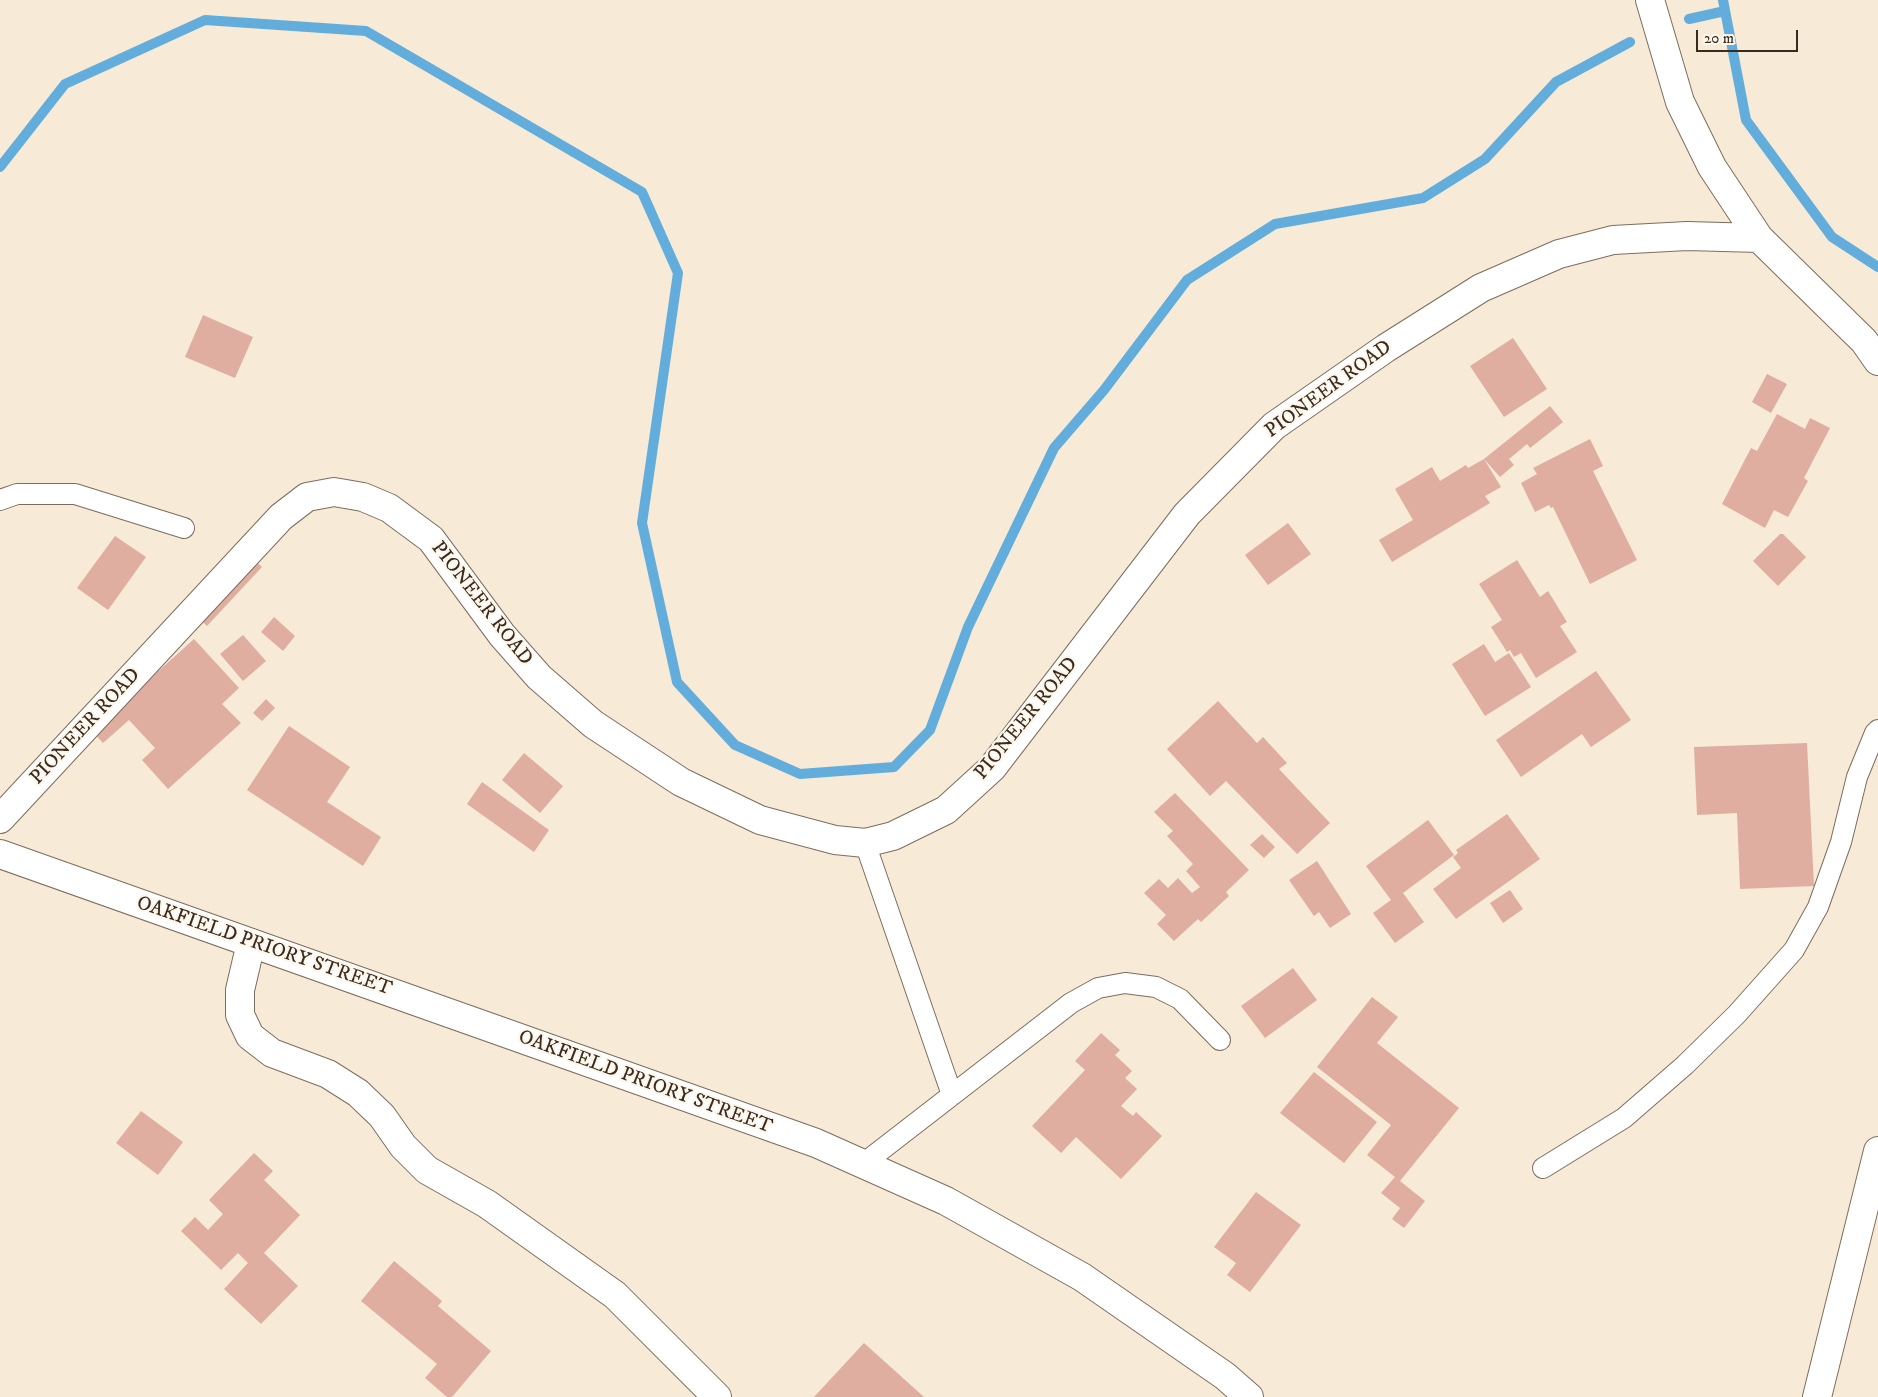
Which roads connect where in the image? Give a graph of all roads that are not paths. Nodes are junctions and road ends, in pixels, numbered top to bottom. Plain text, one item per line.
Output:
1 (1650, 0) edge
2 (1759, 238) junction
3 (1878, 361) edge
4 (0, 500) edge
5 (184, 528) dead end
6 (1878, 730) edge
7 (0, 819) edge
8 (865, 843) junction
9 (2, 857) edge
10 (252, 943) junction
11 (1220, 1040) dead end
12 (952, 1095) junction
13 (1878, 1151) edge
14 (863, 1164) junction
15 (1543, 1168) dead end
16 (718, 1397) edge
17 (1249, 1397) edge
18 (1817, 1397) edge

1 - 2 street
2 - 3 street
2 - 8 street, PIONEER ROAD
4 - 5 lane
6 - 15 lane
7 - 8 street, PIONEER ROAD
8 - 12 lane
9 - 10 street, OAKFIELD PRIORY STREET
10 - 14 street, OAKFIELD PRIORY STREET
10 - 16 street
11 - 12 lane
12 - 14 lane
13 - 18 street
14 - 17 street, OAKFIELD PRIORY STREET

